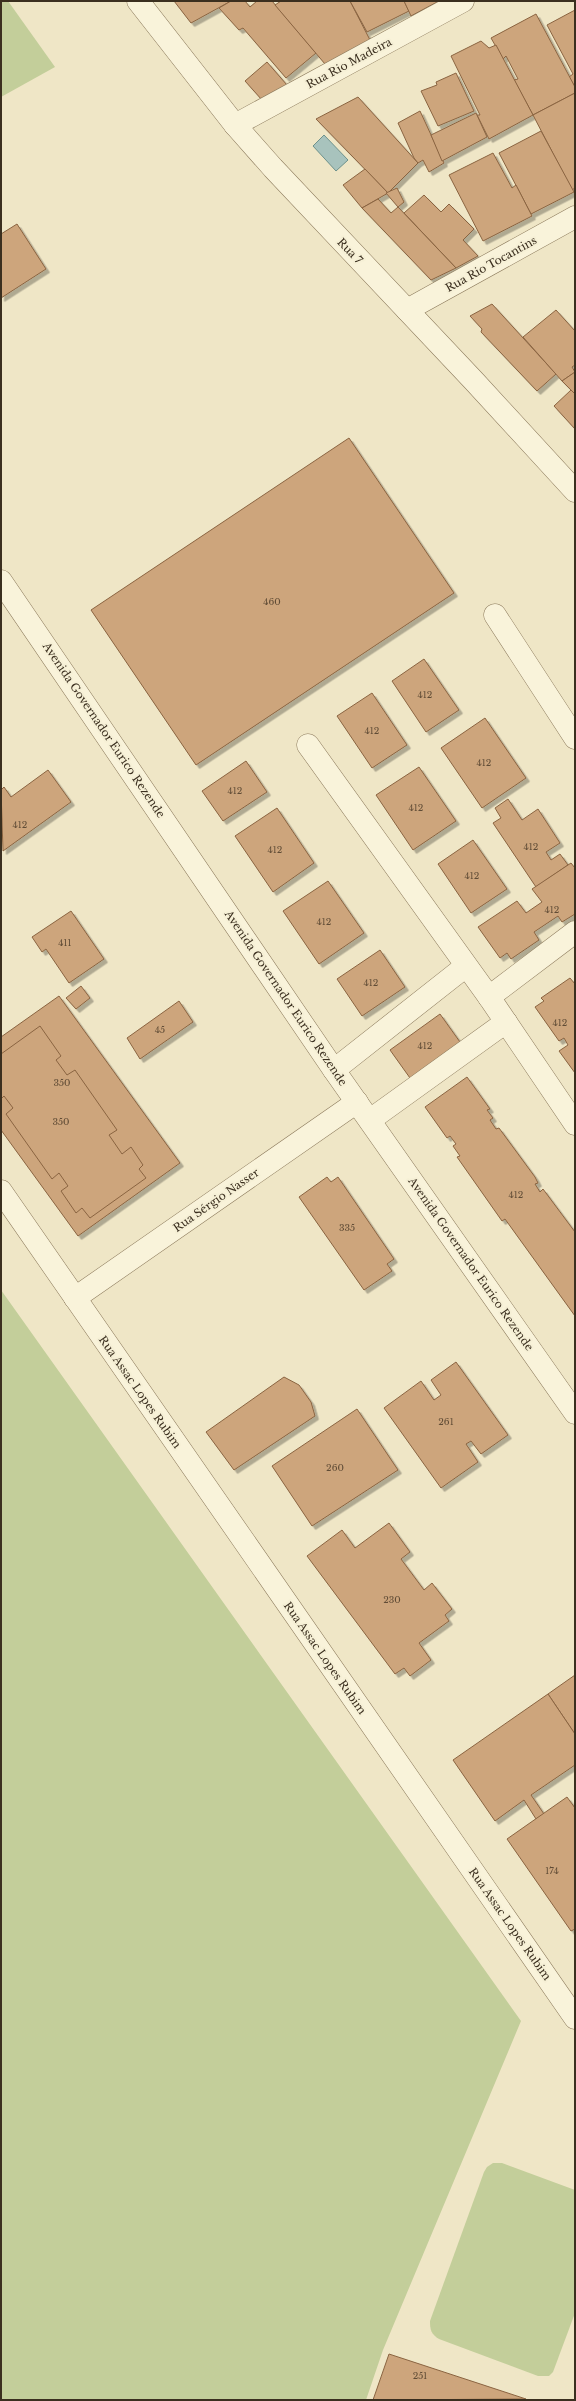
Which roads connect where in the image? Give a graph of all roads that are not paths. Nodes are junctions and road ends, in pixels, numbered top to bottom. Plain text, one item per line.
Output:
1 (138, 1) edge
2 (463, 1) edge
3 (235, 125) junction
4 (575, 217) edge
5 (407, 310) junction
6 (575, 491) edge
7 (1, 581) edge
8 (495, 615) dead end
9 (575, 738) edge
10 (308, 745) dead end
11 (575, 932) edge
12 (466, 966) junction
13 (489, 997) junction
14 (506, 1022) junction
15 (334, 1070) junction
16 (357, 1102) junction
17 (370, 1120) junction
18 (575, 1124) edge
19 (1, 1191) edge
20 (75, 1298) junction
21 (575, 1413) edge
22 (572, 2007) edge

1 - 3 street, Rua 7
2 - 3 street, Rua Rio Madeira
3 - 5 street, Rua 7
4 - 5 street, Rua Rio Tocantins
5 - 6 street, Rua 7
7 - 15 street, Avenida Governador Eurico Rezende
8 - 9 street
10 - 12 street
11 - 13 street
12 - 13 street
12 - 15 street
13 - 14 street
14 - 17 street
14 - 18 street
15 - 16 street, Avenida Governador Eurico Rezende
16 - 17 street, Avenida Governador Eurico Rezende
16 - 20 street, Rua Sérgio Nasser
17 - 21 street, Avenida Governador Eurico Rezende
19 - 20 street, Rua Assac Lopes Rubim
20 - 22 street, Rua Assac Lopes Rubim

